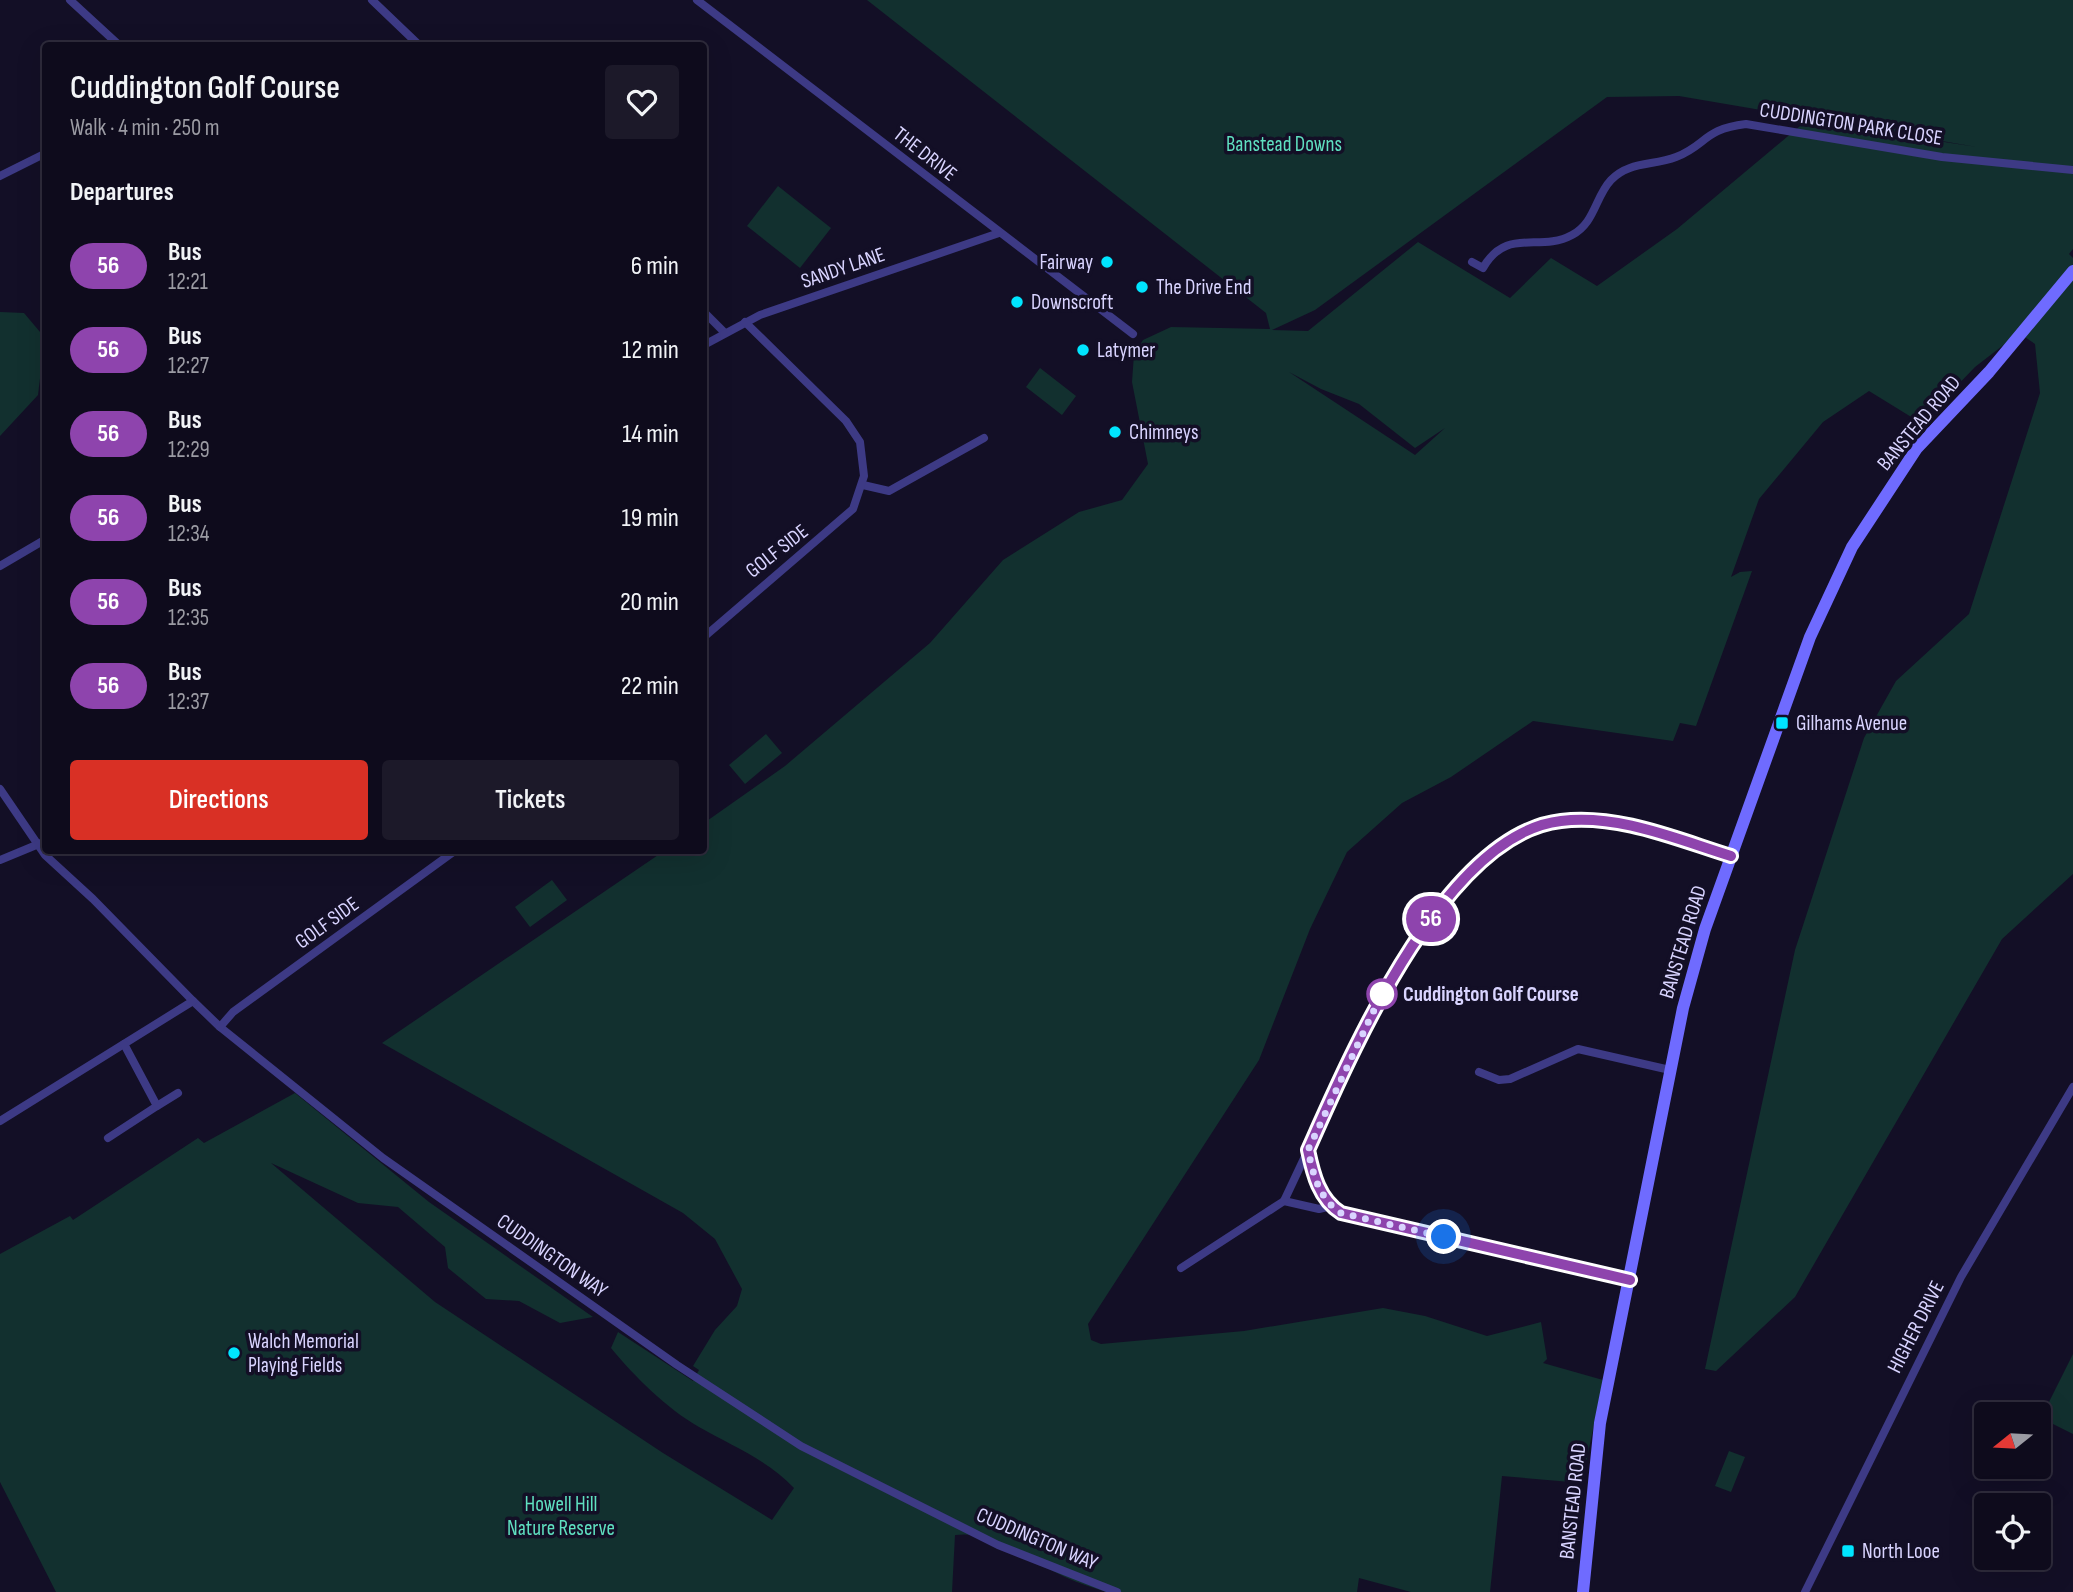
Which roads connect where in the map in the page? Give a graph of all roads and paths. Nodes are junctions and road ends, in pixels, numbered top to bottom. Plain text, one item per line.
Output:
1 (70, 0) edge
2 (372, 0) edge
3 (697, 0) edge
4 (116, 42) edge
5 (416, 42) edge
6 (42, 155) edge
7 (2073, 170) edge
8 (0, 176) edge
9 (999, 233) junction
10 (1472, 262) dead end
11 (2073, 271) edge
12 (707, 315) edge
13 (745, 322) junction
14 (724, 332) junction
15 (1133, 334) dead end
16 (707, 343) edge
17 (984, 438) dead end
18 (863, 485) junction
19 (42, 540) edge
20 (0, 566) edge
21 (707, 635) edge
22 (0, 789) edge
23 (42, 843) edge
24 (45, 854) edge
25 (451, 854) edge
26 (1731, 856) junction
27 (0, 860) edge
28 (193, 1001) junction
29 (220, 1027) junction
30 (124, 1044) junction
31 (1671, 1070) junction
32 (1479, 1072) dead end
33 (2073, 1087) edge
34 (178, 1093) dead end
35 (157, 1106) junction
36 (0, 1121) edge
37 (108, 1138) dead end
38 (1308, 1150) junction
39 (1284, 1201) junction
40 (1331, 1206) junction
41 (1181, 1268) dead end
42 (1630, 1280) junction
43 (1117, 1592) edge
44 (1583, 1592) edge
45 (1805, 1592) edge

1 - 4 street
2 - 5 street
3 - 9 street, THE DRIVE
6 - 8 street
7 - 10 street, CUDDINGTON PARK CLOSE
9 - 13 street, SANDY LANE
9 - 15 street, THE DRIVE
11 - 26 street, BANSTEAD ROAD
12 - 14 street
13 - 14 street, SANDY LANE
13 - 18 street, GOLF SIDE
14 - 16 street, SANDY LANE
17 - 18 street
18 - 21 street, GOLF SIDE
19 - 20 street
22 - 23 street, CUDDINGTON WAY
23 - 27 street
24 - 28 street, CUDDINGTON WAY
25 - 29 street, GOLF SIDE
26 - 31 street, BANSTEAD ROAD
26 - 38 street
28 - 29 street, CUDDINGTON WAY
28 - 30 street
29 - 43 street, CUDDINGTON WAY
30 - 35 street
30 - 36 street
31 - 32 street
31 - 42 street, BANSTEAD ROAD
33 - 45 street, HIGHER DRIVE
34 - 35 street
35 - 37 street
38 - 39 street
38 - 40 street
39 - 40 street
39 - 41 street
40 - 42 street
42 - 44 street, BANSTEAD ROAD

